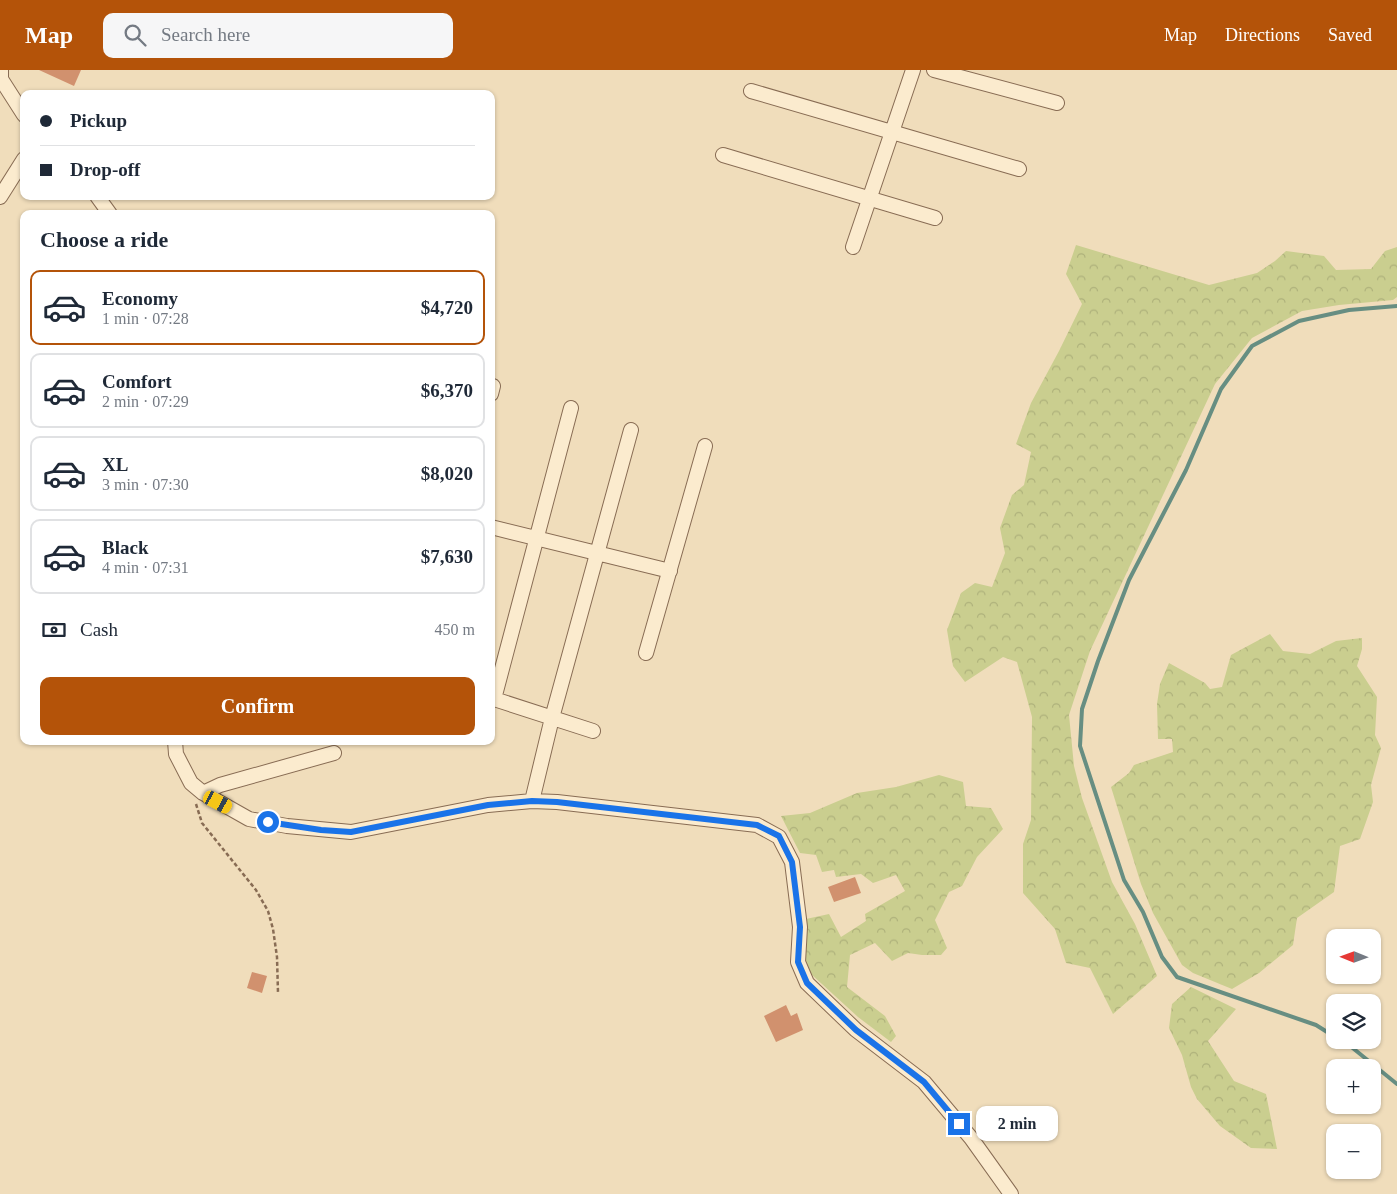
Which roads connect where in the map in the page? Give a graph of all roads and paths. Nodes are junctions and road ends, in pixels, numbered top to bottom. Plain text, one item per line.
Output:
1 (1, 70) edge
2 (913, 70) edge
3 (934, 70) edge
4 (752, 91) dead end
5 (1057, 102) dead end
6 (20, 108) edge
7 (892, 132) junction
8 (723, 155) dead end
9 (20, 165) edge
10 (1019, 169) dead end
11 (0, 197) edge
12 (870, 198) junction
13 (935, 218) dead end
14 (853, 247) dead end
15 (571, 408) dead end
16 (631, 430) dead end
17 (705, 446) dead end
18 (495, 529) edge
19 (536, 538) junction
20 (597, 553) junction
21 (670, 571) junction
22 (646, 653) dead end
23 (495, 695) edge
24 (495, 699) edge
25 (552, 718) junction
26 (594, 731) dead end
27 (175, 745) edge
28 (334, 753) dead end
29 (191, 783) junction
30 (203, 794) junction
31 (532, 801) junction
32 (278, 992) dead end
33 (1011, 1194) edge

1 - 6 street
2 - 7 street
3 - 5 street
4 - 7 street
7 - 10 street
7 - 12 street
8 - 12 street
9 - 11 street
12 - 13 street
12 - 14 street
15 - 19 street
16 - 20 street
17 - 21 street
18 - 19 street
19 - 20 street
19 - 23 street
20 - 21 street
20 - 25 street
21 - 22 street
24 - 25 street
25 - 26 street
25 - 31 street
27 - 29 street
28 - 30 street
29 - 30 street
29 - 32 path
30 - 31 street
31 - 33 street

